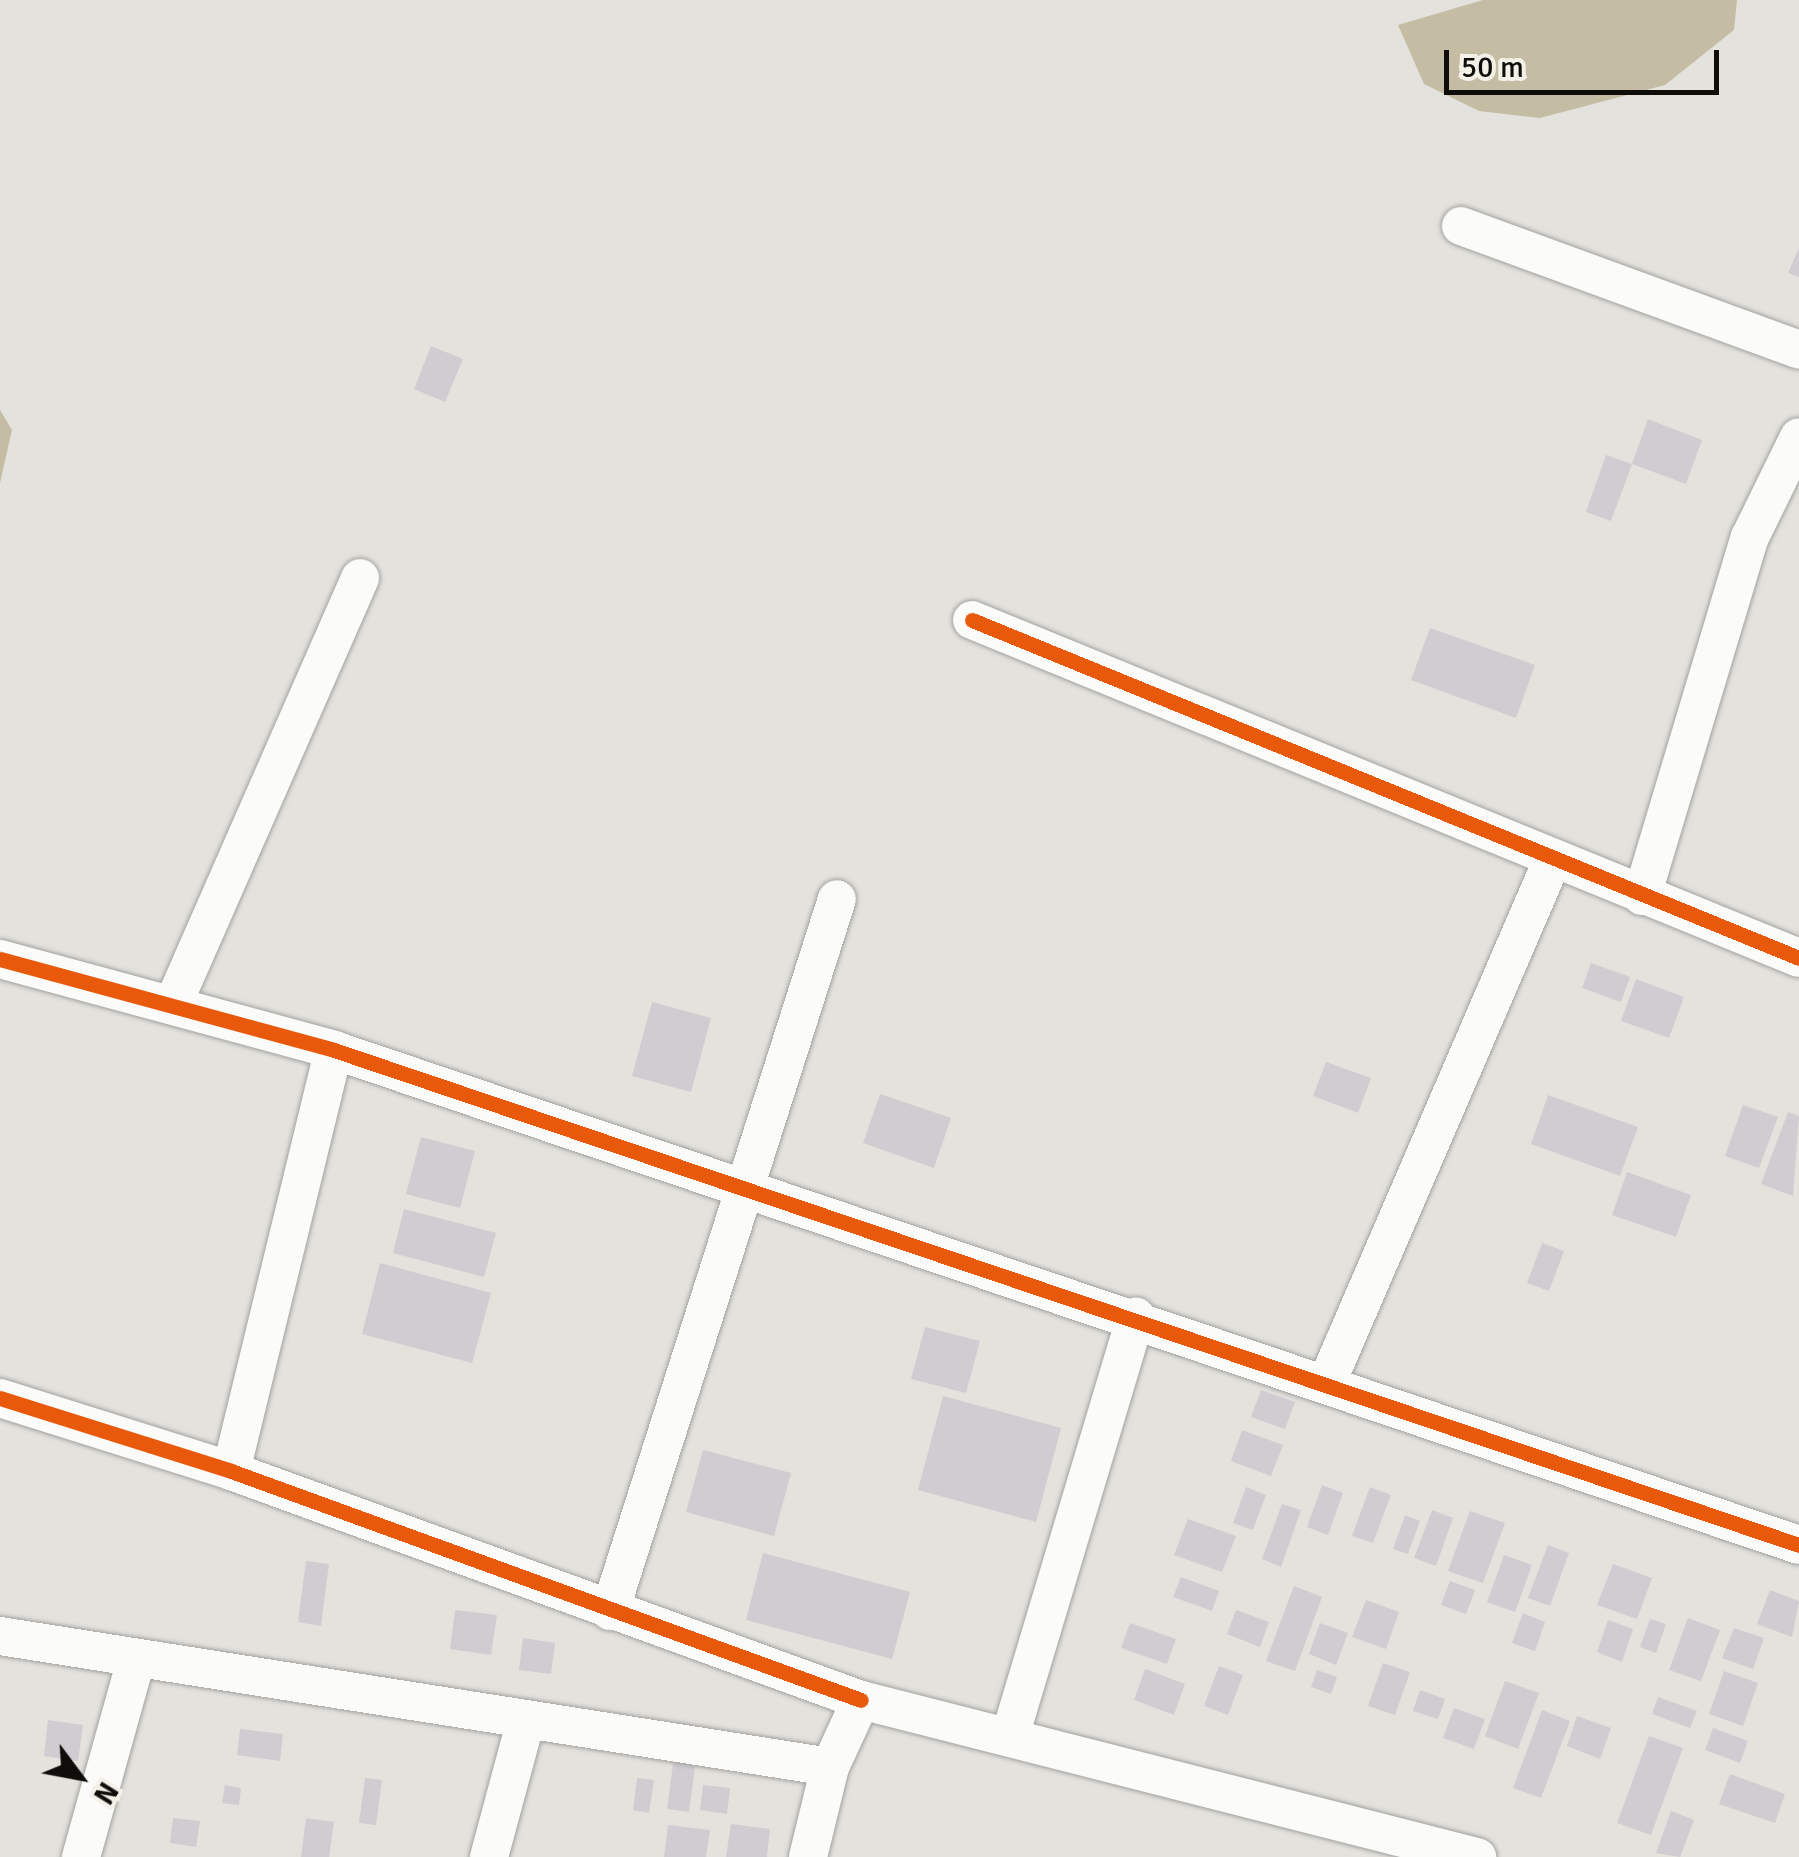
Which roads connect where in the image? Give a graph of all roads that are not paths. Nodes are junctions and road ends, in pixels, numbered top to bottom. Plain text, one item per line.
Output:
1 (1461, 226) dead end
2 (1799, 350) edge
3 (1799, 438) edge
4 (360, 578) dead end
5 (972, 620) dead end
6 (1552, 860) junction
7 (1642, 896) junction
8 (837, 900) dead end
9 (1799, 958) edge
10 (0, 959) edge
11 (174, 1002) junction
12 (334, 1050) junction
13 (745, 1186) junction
14 (1136, 1316) junction
15 (1328, 1380) junction
16 (0, 1398) edge
17 (232, 1470) junction
18 (1799, 1545) edge
19 (610, 1611) junction
20 (0, 1636) edge
21 (134, 1663) junction
22 (861, 1700) junction
23 (526, 1720) junction
24 (1010, 1736) junction
25 (830, 1767) junction
26 (81, 1857) edge
27 (489, 1857) edge
28 (808, 1857) edge
29 (1477, 1857) edge

1 - 2 street
3 - 7 street
4 - 11 street
5 - 6 street
6 - 7 street
6 - 15 street
7 - 9 street
8 - 13 street
10 - 11 street
11 - 12 street
12 - 13 street
12 - 17 street
13 - 14 street
13 - 19 street
14 - 15 street
14 - 24 street
15 - 18 street
16 - 17 street
17 - 19 street
19 - 22 street
20 - 21 street
21 - 23 street
21 - 26 street
22 - 24 street
22 - 25 street
23 - 25 street
23 - 27 street
24 - 29 street
25 - 28 street

